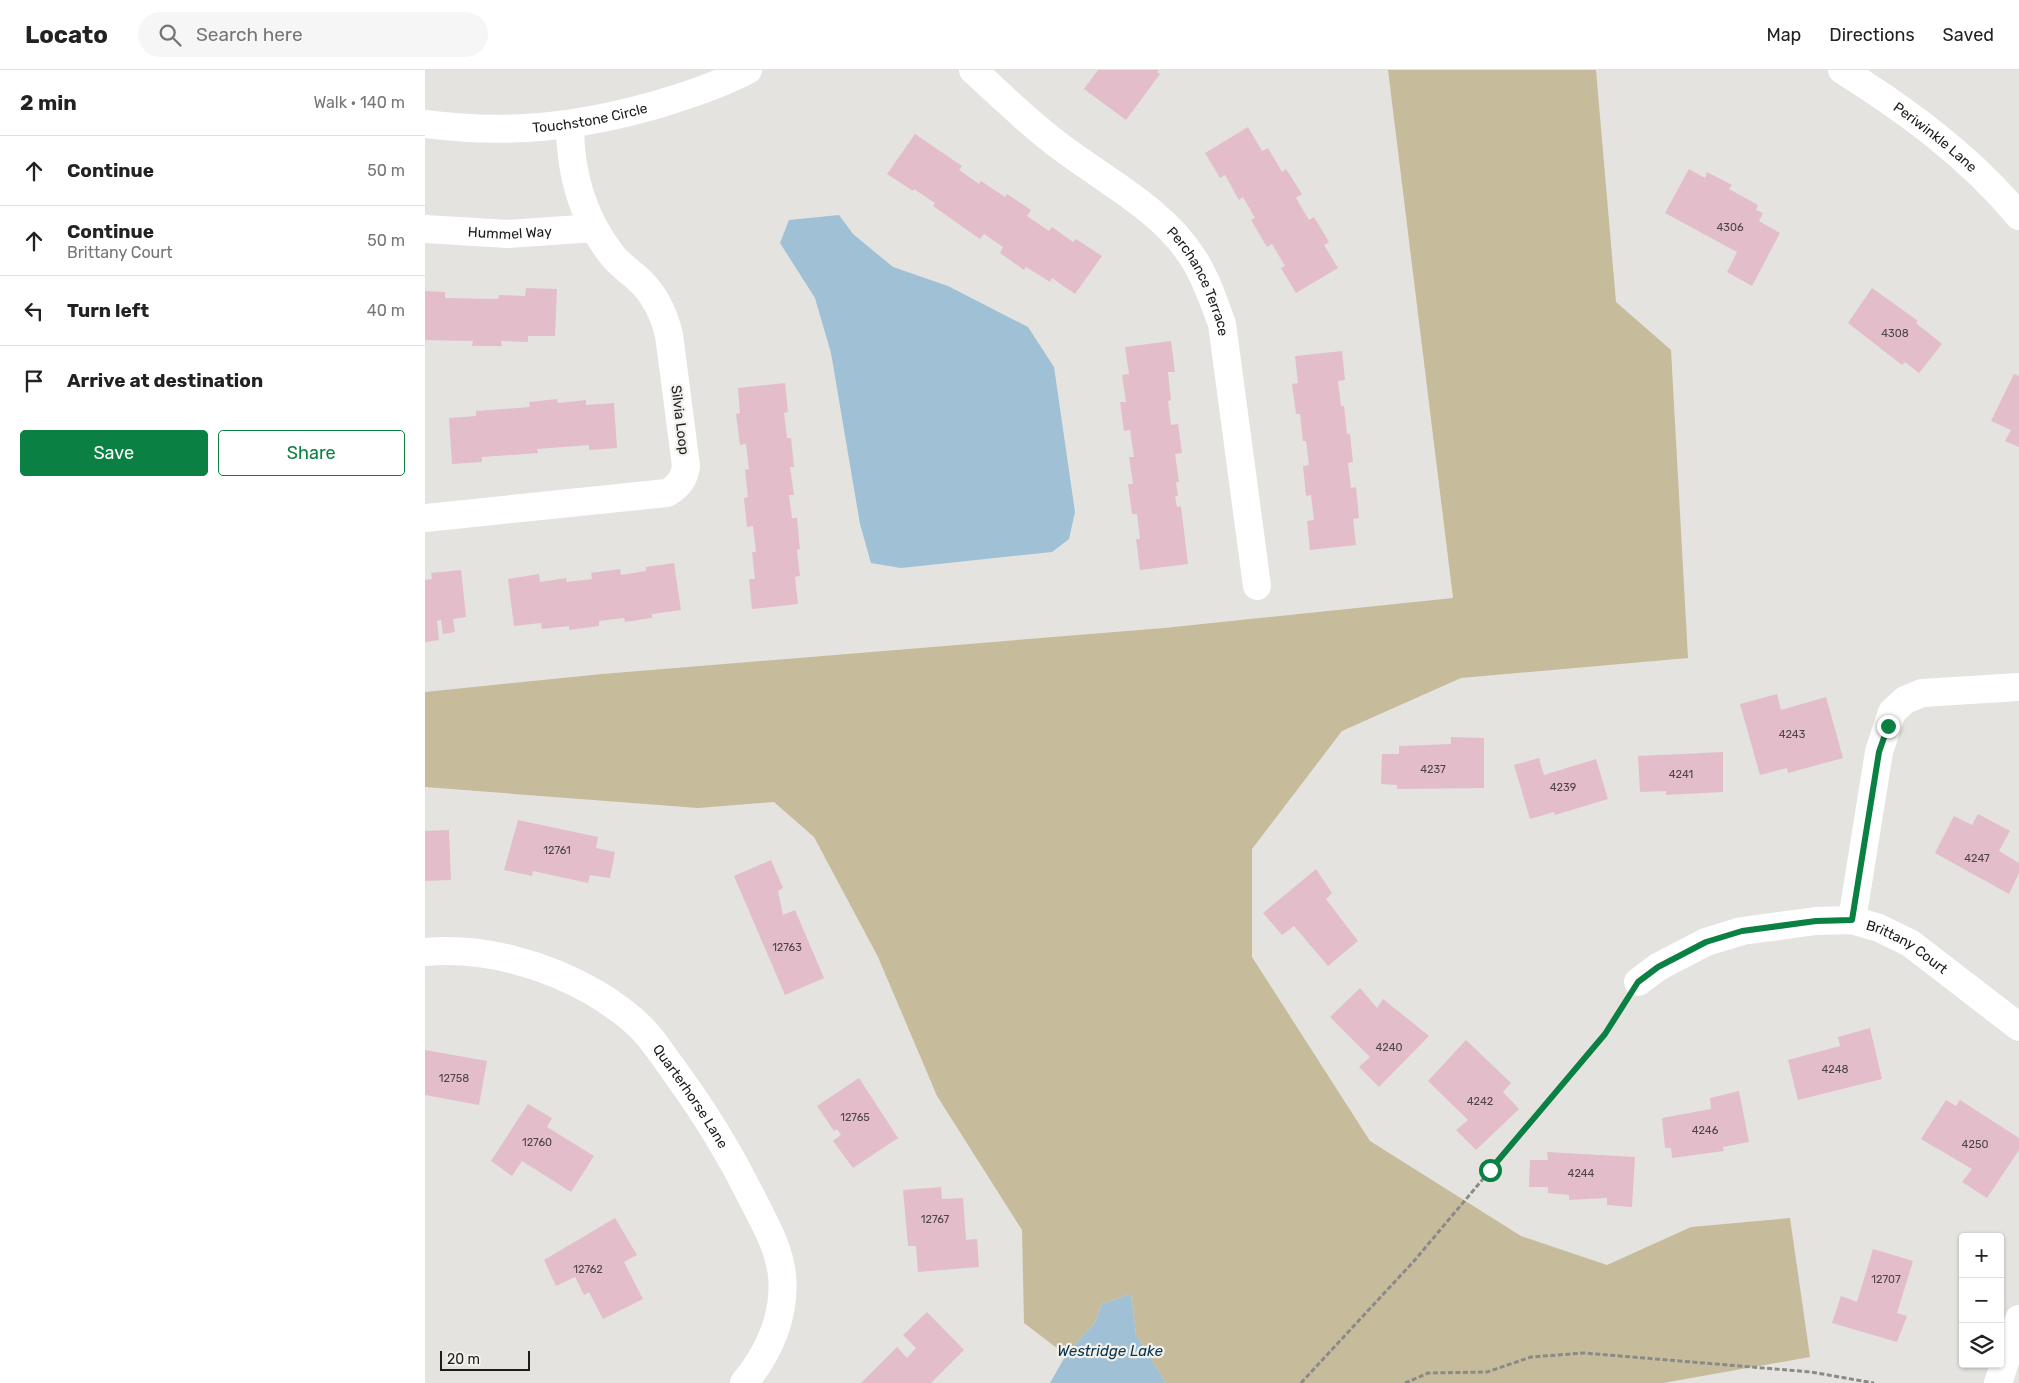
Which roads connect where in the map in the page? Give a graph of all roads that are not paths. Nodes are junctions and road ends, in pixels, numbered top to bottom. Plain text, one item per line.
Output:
1 (748, 70) edge
2 (1841, 70) edge
3 (990, 76) edge
4 (425, 124) edge
5 (570, 125) junction
6 (2019, 216) edge
7 (594, 228) junction
8 (425, 229) edge
9 (425, 518) edge
10 (1257, 586) dead end
11 (2019, 687) edge
12 (1852, 920) junction
13 (425, 952) edge
14 (1638, 982) road end
15 (2019, 1027) edge
16 (2019, 1319) edge
17 (744, 1383) edge
18 (1998, 1383) edge

1 - 5 street, Touchstone Circle
2 - 6 street, Periwinkle Lane
3 - 10 street, Perchance Terrace
4 - 5 street, Touchstone Circle
5 - 7 street, Silvia Loop
7 - 8 street, Hummel Way
7 - 9 street, Silvia Loop
11 - 12 street
12 - 14 street, Brittany Court
12 - 15 street, Brittany Court
13 - 17 street, Quarterhorse Lane
16 - 18 street

